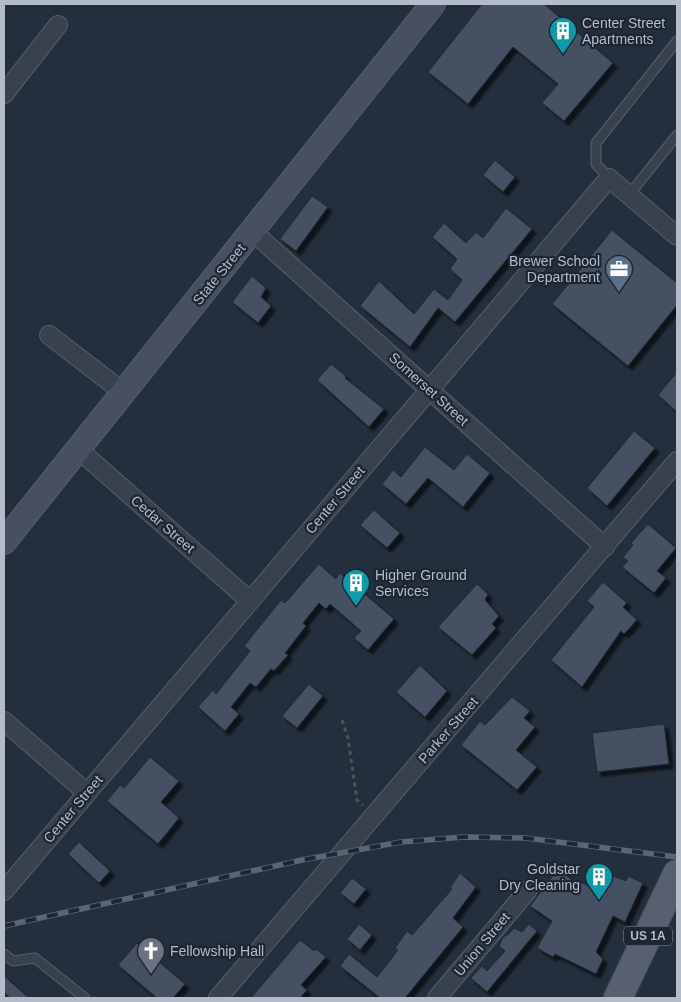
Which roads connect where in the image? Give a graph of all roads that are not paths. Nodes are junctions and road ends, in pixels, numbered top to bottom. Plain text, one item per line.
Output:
1 (433, 4) edge
2 (58, 25) dead end
3 (677, 41) edge
4 (4, 94) edge
5 (677, 135) edge
6 (609, 178) junction
7 (629, 195) junction
8 (253, 232) junction
9 (677, 236) edge
10 (49, 335) dead end
11 (429, 390) junction
12 (123, 392) junction
13 (77, 448) junction
14 (677, 461) edge
15 (4, 542) edge
16 (604, 547) junction
17 (250, 600) junction
18 (4, 722) edge
19 (87, 793) junction
20 (677, 874) edge
21 (9, 882) edge
22 (528, 890) dead end
23 (4, 954) edge
24 (84, 998) edge
25 (218, 998) edge
26 (437, 998) edge
27 (618, 998) edge

1 - 8 main road, State Street
2 - 4 street
3 - 6 lane
5 - 7 lane
6 - 7 street
6 - 11 street, Center Street
7 - 9 street
8 - 11 street, Somerset Street
8 - 12 main road, State Street
10 - 12 street
11 - 16 street, Somerset Street
11 - 17 street, Center Street
12 - 13 main road, State Street
13 - 15 main road, State Street
13 - 17 street, Cedar Street
14 - 16 street, Parker Street
16 - 25 street, Parker Street
17 - 19 street, Center Street
18 - 19 street
19 - 21 street, Center Street
20 - 27 main road, US 1A
22 - 26 street, Union Street
23 - 24 lane

